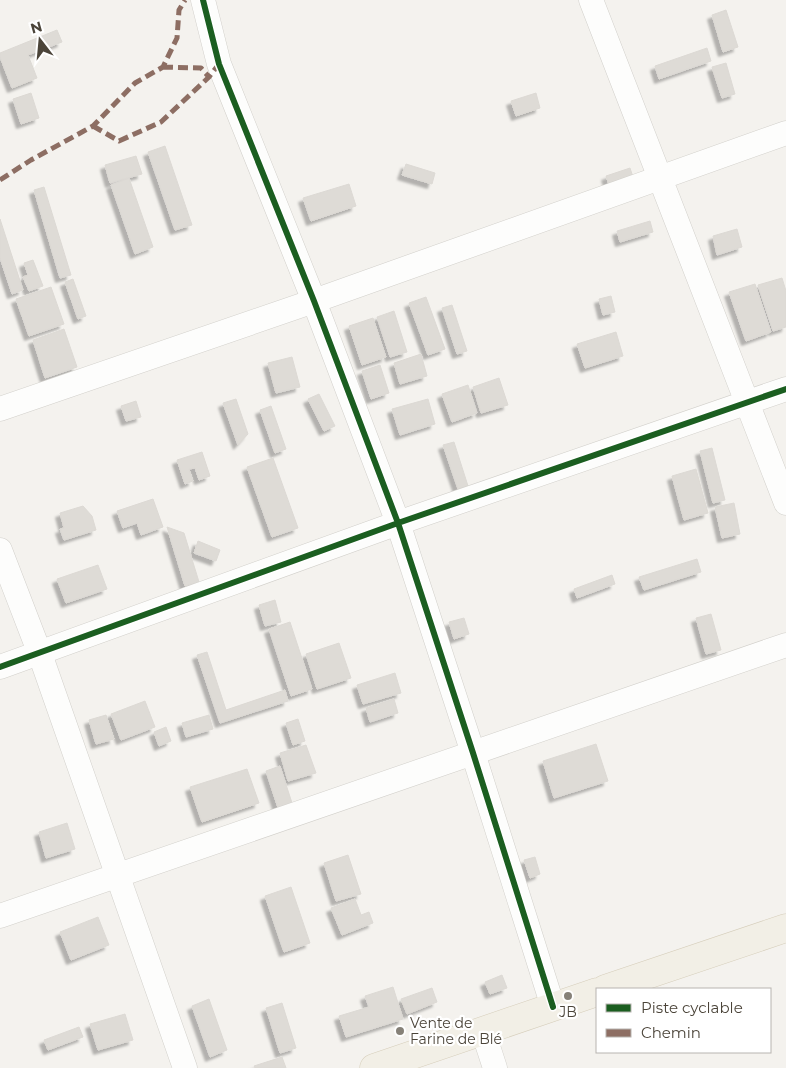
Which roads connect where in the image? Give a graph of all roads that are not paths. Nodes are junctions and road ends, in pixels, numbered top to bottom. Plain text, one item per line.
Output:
1 (203, 0) edge
2 (592, 0) edge
3 (786, 133) edge
4 (660, 177) junction
5 (314, 301) junction
6 (786, 390) edge
7 (747, 402) junction
8 (0, 409) edge
9 (786, 503) edge
10 (398, 523) junction
11 (0, 550) edge
12 (786, 645) edge
13 (40, 654) junction
14 (0, 667) edge
15 (473, 753) junction
16 (117, 876) junction
17 (0, 916) edge
18 (786, 928) edge
19 (608, 988) edge
20 (596, 992) edge
21 (553, 1007) junction
22 (483, 1031) junction
23 (185, 1068) edge
24 (374, 1068) edge
25 (494, 1068) edge

1 - 5 street
2 - 4 street
3 - 4 street
4 - 5 street
4 - 7 street
5 - 8 street
5 - 10 street
6 - 7 street
7 - 9 street
7 - 10 street
10 - 13 street
10 - 15 street
11 - 13 street
12 - 15 street
13 - 14 street
13 - 16 street
15 - 16 street
15 - 21 street
16 - 17 street
16 - 23 street
18 - 19 main road
20 - 21 main road
21 - 22 main road
22 - 24 main road
22 - 25 street

